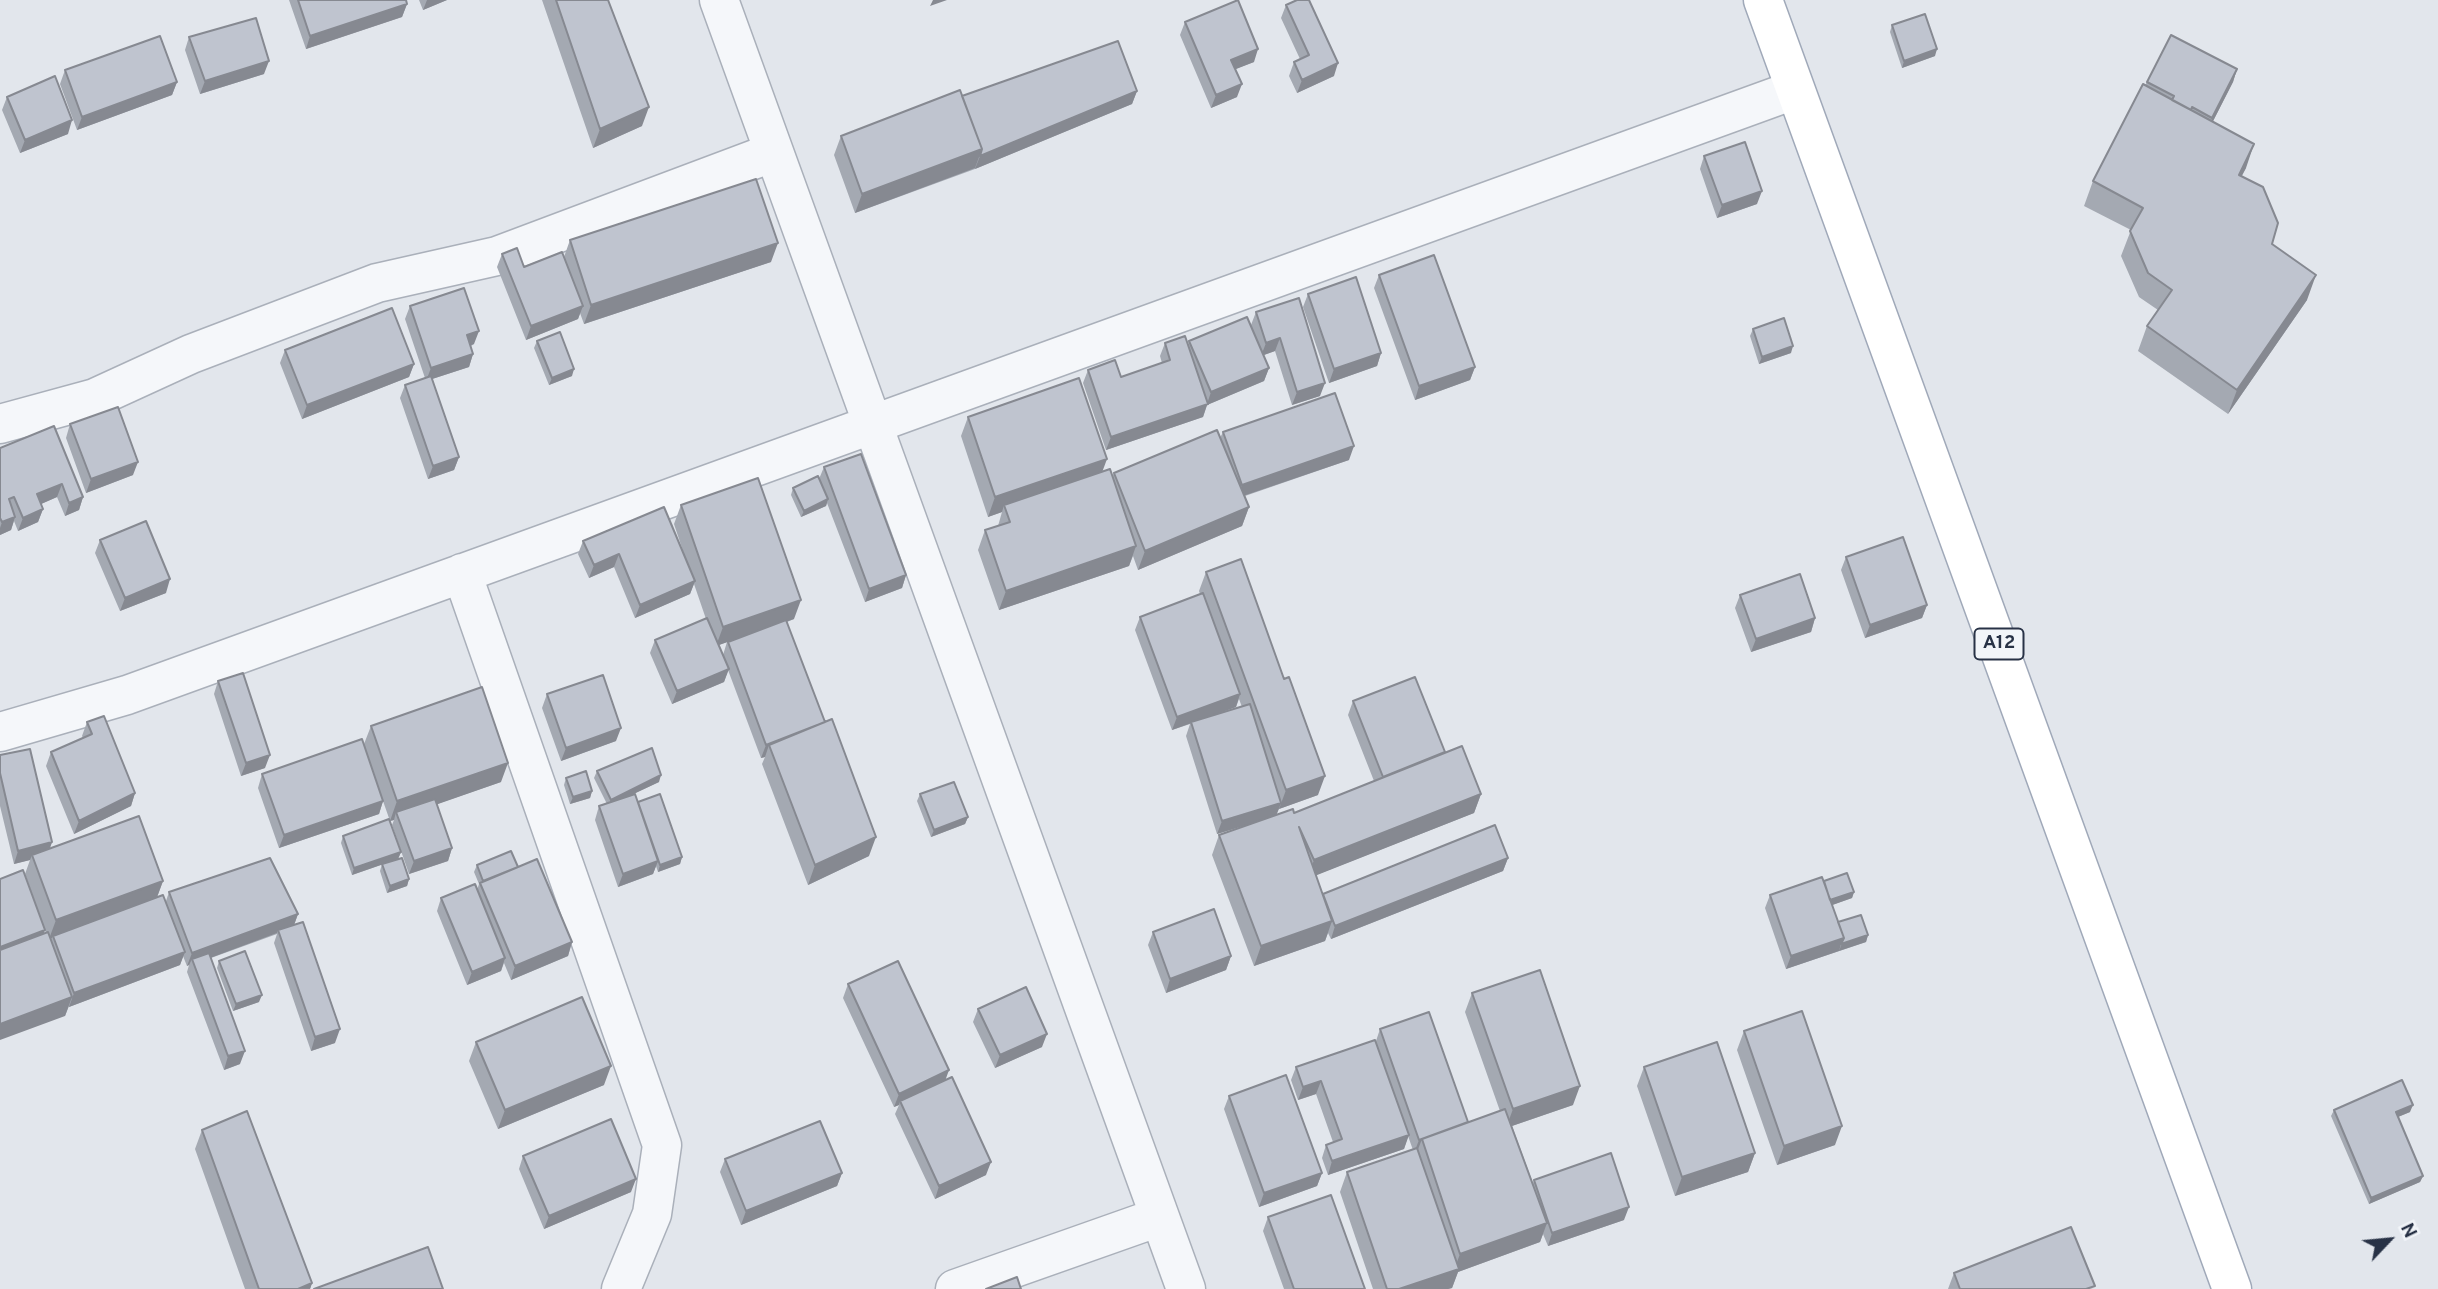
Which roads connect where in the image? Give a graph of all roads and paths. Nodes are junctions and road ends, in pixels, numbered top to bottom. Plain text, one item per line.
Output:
1 (719, 0) edge
2 (1763, 0) edge
3 (1794, 90) junction
4 (774, 152) junction
5 (0, 424) edge
6 (872, 425) junction
7 (462, 573) junction
8 (0, 732) edge
9 (1159, 1217) junction
10 (621, 1289) edge
11 (955, 1289) edge
12 (1186, 1289) edge
13 (2232, 1289) edge

1 - 4 street
2 - 3 main road, A12
3 - 6 street
3 - 13 main road, A12
4 - 5 street
4 - 6 street
6 - 7 street
6 - 9 street
7 - 8 street
7 - 10 street
9 - 11 street
9 - 12 street

